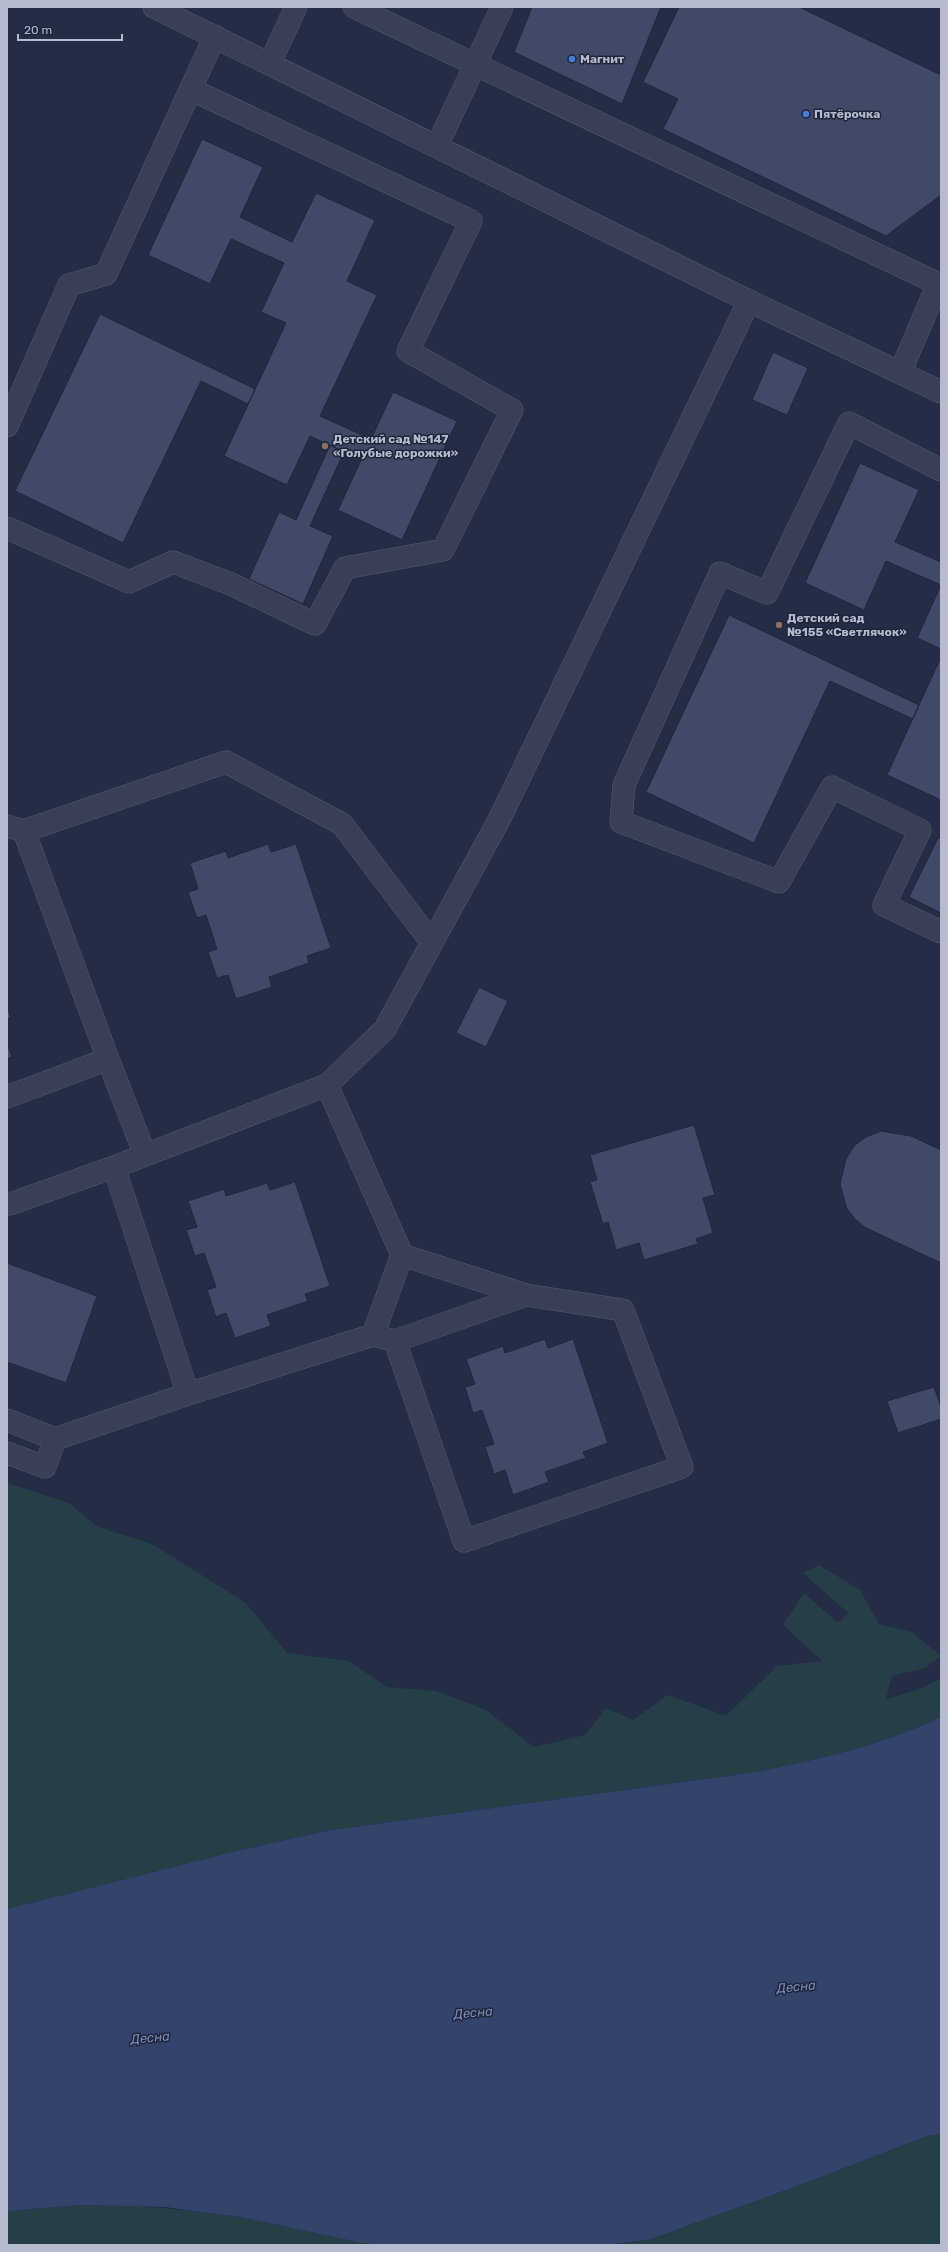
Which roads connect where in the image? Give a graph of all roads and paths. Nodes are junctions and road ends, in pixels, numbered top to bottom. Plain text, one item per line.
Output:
1 (154, 7) edge
2 (296, 7) edge
3 (354, 7) edge
4 (502, 7) edge
5 (215, 36) junction
6 (270, 63) junction
7 (475, 65) junction
8 (192, 90) junction
9 (437, 146) junction
10 (940, 285) edge
11 (749, 301) junction
12 (900, 373) junction
13 (941, 392) edge
14 (7, 426) edge
15 (941, 470) edge
16 (7, 528) edge
17 (15, 828) edge
18 (941, 932) edge
19 (432, 943) junction
20 (108, 1059) junction
21 (327, 1085) junction
22 (7, 1097) edge
23 (145, 1155) junction
24 (114, 1167) junction
25 (7, 1203) edge
26 (402, 1255) junction
27 (526, 1295) junction
28 (373, 1335) junction
29 (395, 1341) junction
30 (188, 1394) junction
31 (7, 1420) edge
32 (55, 1439) junction
33 (7, 1453) edge

1 - 5 lane
2 - 6 lane
3 - 7 lane
4 - 7 lane
5 - 6 lane
5 - 8 lane
6 - 9 lane
7 - 9 lane
7 - 10 lane
8 - 14 lane
8 - 16 lane
9 - 11 lane
10 - 12 lane
11 - 12 lane
11 - 19 lane
12 - 13 lane
15 - 18 lane
17 - 19 lane
17 - 20 lane
19 - 21 lane
20 - 22 lane
20 - 23 lane
21 - 23 lane
21 - 26 lane
23 - 24 lane
24 - 25 lane
24 - 30 lane
26 - 27 lane
26 - 28 lane
27 - 29 lane
27 - 29 lane
28 - 29 lane
28 - 30 lane
30 - 32 lane
31 - 32 lane
32 - 33 lane

